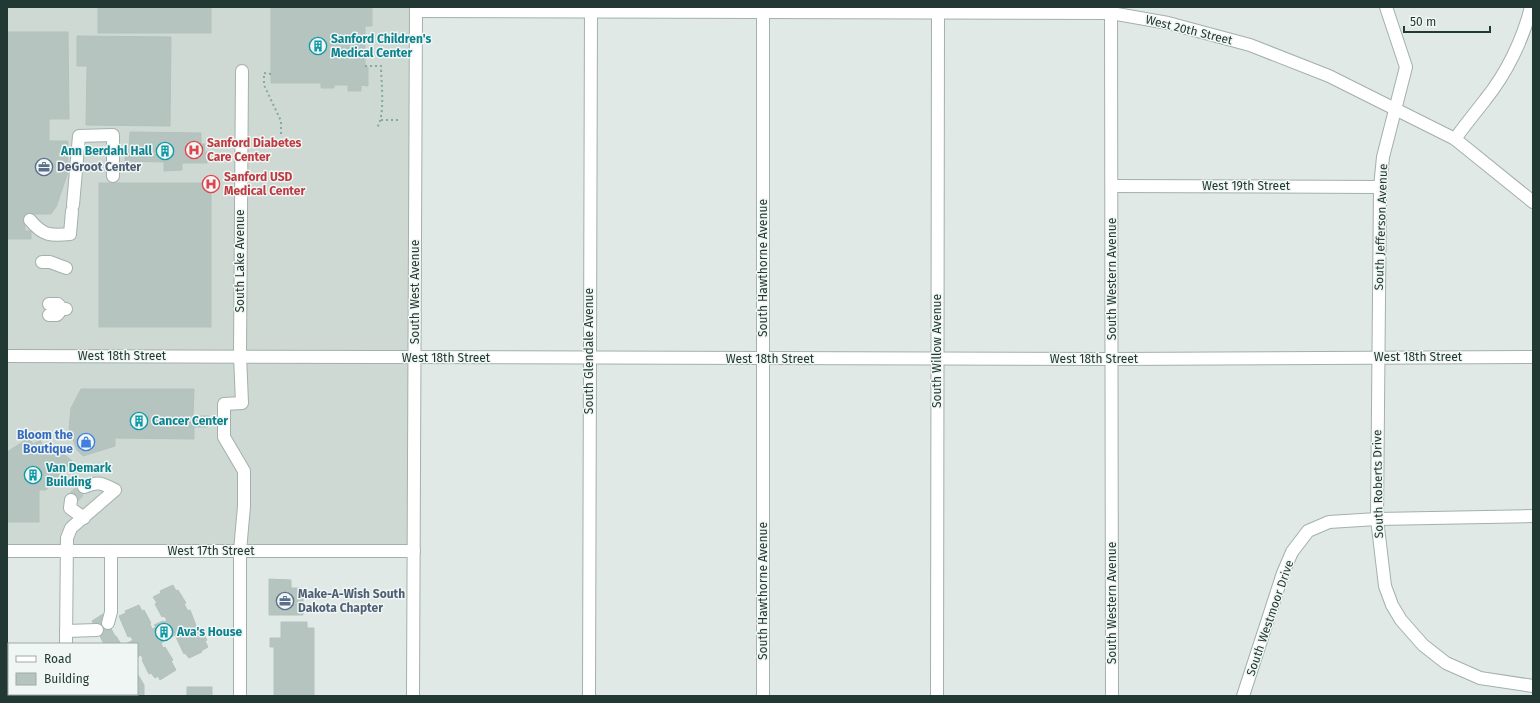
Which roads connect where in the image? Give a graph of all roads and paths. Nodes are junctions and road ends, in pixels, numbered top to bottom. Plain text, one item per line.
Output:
1 (1386, 7) edge
2 (1531, 7) edge
3 (416, 9) edge
4 (591, 9) edge
5 (762, 9) edge
6 (938, 9) edge
7 (1111, 10) edge
8 (365, 66) dead end
9 (242, 72) dead end
10 (271, 74) dead end
11 (1396, 108) junction
12 (381, 120) junction
13 (400, 120) dead end
14 (376, 129) dead end
15 (281, 138) dead end
16 (1455, 139) junction
17 (113, 176) dead end
18 (1112, 186) junction
19 (1380, 187) junction
20 (1533, 202) edge
21 (30, 220) dead end
22 (42, 262) dead end
23 (66, 268) dead end
24 (49, 309) dead end
25 (64, 309) dead end
26 (240, 355) junction
27 (7, 356) edge
28 (1533, 357) edge
29 (415, 358) junction
30 (1377, 358) junction
31 (589, 359) junction
32 (763, 359) junction
33 (936, 359) junction
34 (1112, 359) junction
35 (84, 487) tunnel mouth
36 (71, 500) dead end
37 (1533, 516) edge
38 (84, 518) junction
39 (1377, 519) junction
40 (66, 550) junction
41 (111, 550) junction
42 (7, 551) edge
43 (240, 551) junction
44 (414, 551) junction
45 (108, 623) dead end
46 (97, 630) dead end
47 (66, 631) junction
48 (66, 643) edge
49 (1533, 686) edge
50 (240, 696) edge
51 (414, 696) edge
52 (589, 696) edge
53 (763, 696) edge
54 (937, 696) edge
55 (1112, 696) edge
56 (1243, 696) edge

1 - 11 street, South Jefferson Avenue
2 - 16 street
3 - 4 street, West 20th Street
3 - 29 street, South West Avenue
4 - 5 street, West 20th Street
4 - 31 street, South Glendale Avenue
5 - 6 street, West 20th Street
5 - 32 street, South Hawthorne Avenue
6 - 7 street, West 20th Street
6 - 33 street, South Willow Avenue
7 - 11 street, West 20th Street
7 - 18 street, South Western Avenue
8 - 12 path
9 - 26 street, South Lake Avenue
10 - 15 path
11 - 16 street, West 20th Street
11 - 19 street, South Jefferson Avenue
12 - 13 path
12 - 14 path
16 - 20 street, West 20th Street
17 - 21 street
18 - 19 street, West 19th Street
18 - 34 street, South Western Avenue
19 - 30 street, South Jefferson Avenue
22 - 23 street
24 - 25 street
26 - 27 street, West 18th Street
26 - 29 street, West 18th Street
26 - 43 street, South Lake Avenue
28 - 30 street, West 18th Street
29 - 31 street, West 18th Street
29 - 44 street, South West Avenue
30 - 34 street, West 18th Street
30 - 39 street, South Roberts Drive
31 - 32 street, West 18th Street
31 - 52 street, South Glendale Avenue
32 - 33 street, West 18th Street
32 - 53 street, South Hawthorne Avenue
33 - 34 street, West 18th Street
33 - 54 street, South Willow Avenue
34 - 55 street, South Western Avenue
35 - 38 street
36 - 38 street
37 - 39 street, South Westmoor Drive
38 - 40 street
39 - 49 street, South Roberts Drive
39 - 56 street, South Westmoor Drive
40 - 41 street, West 17th Street
40 - 42 street, West 17th Street
40 - 47 street
41 - 43 street, West 17th Street
41 - 45 street
43 - 44 street, West 17th Street
43 - 50 street
44 - 51 street, South West Avenue
46 - 47 street
47 - 48 street

